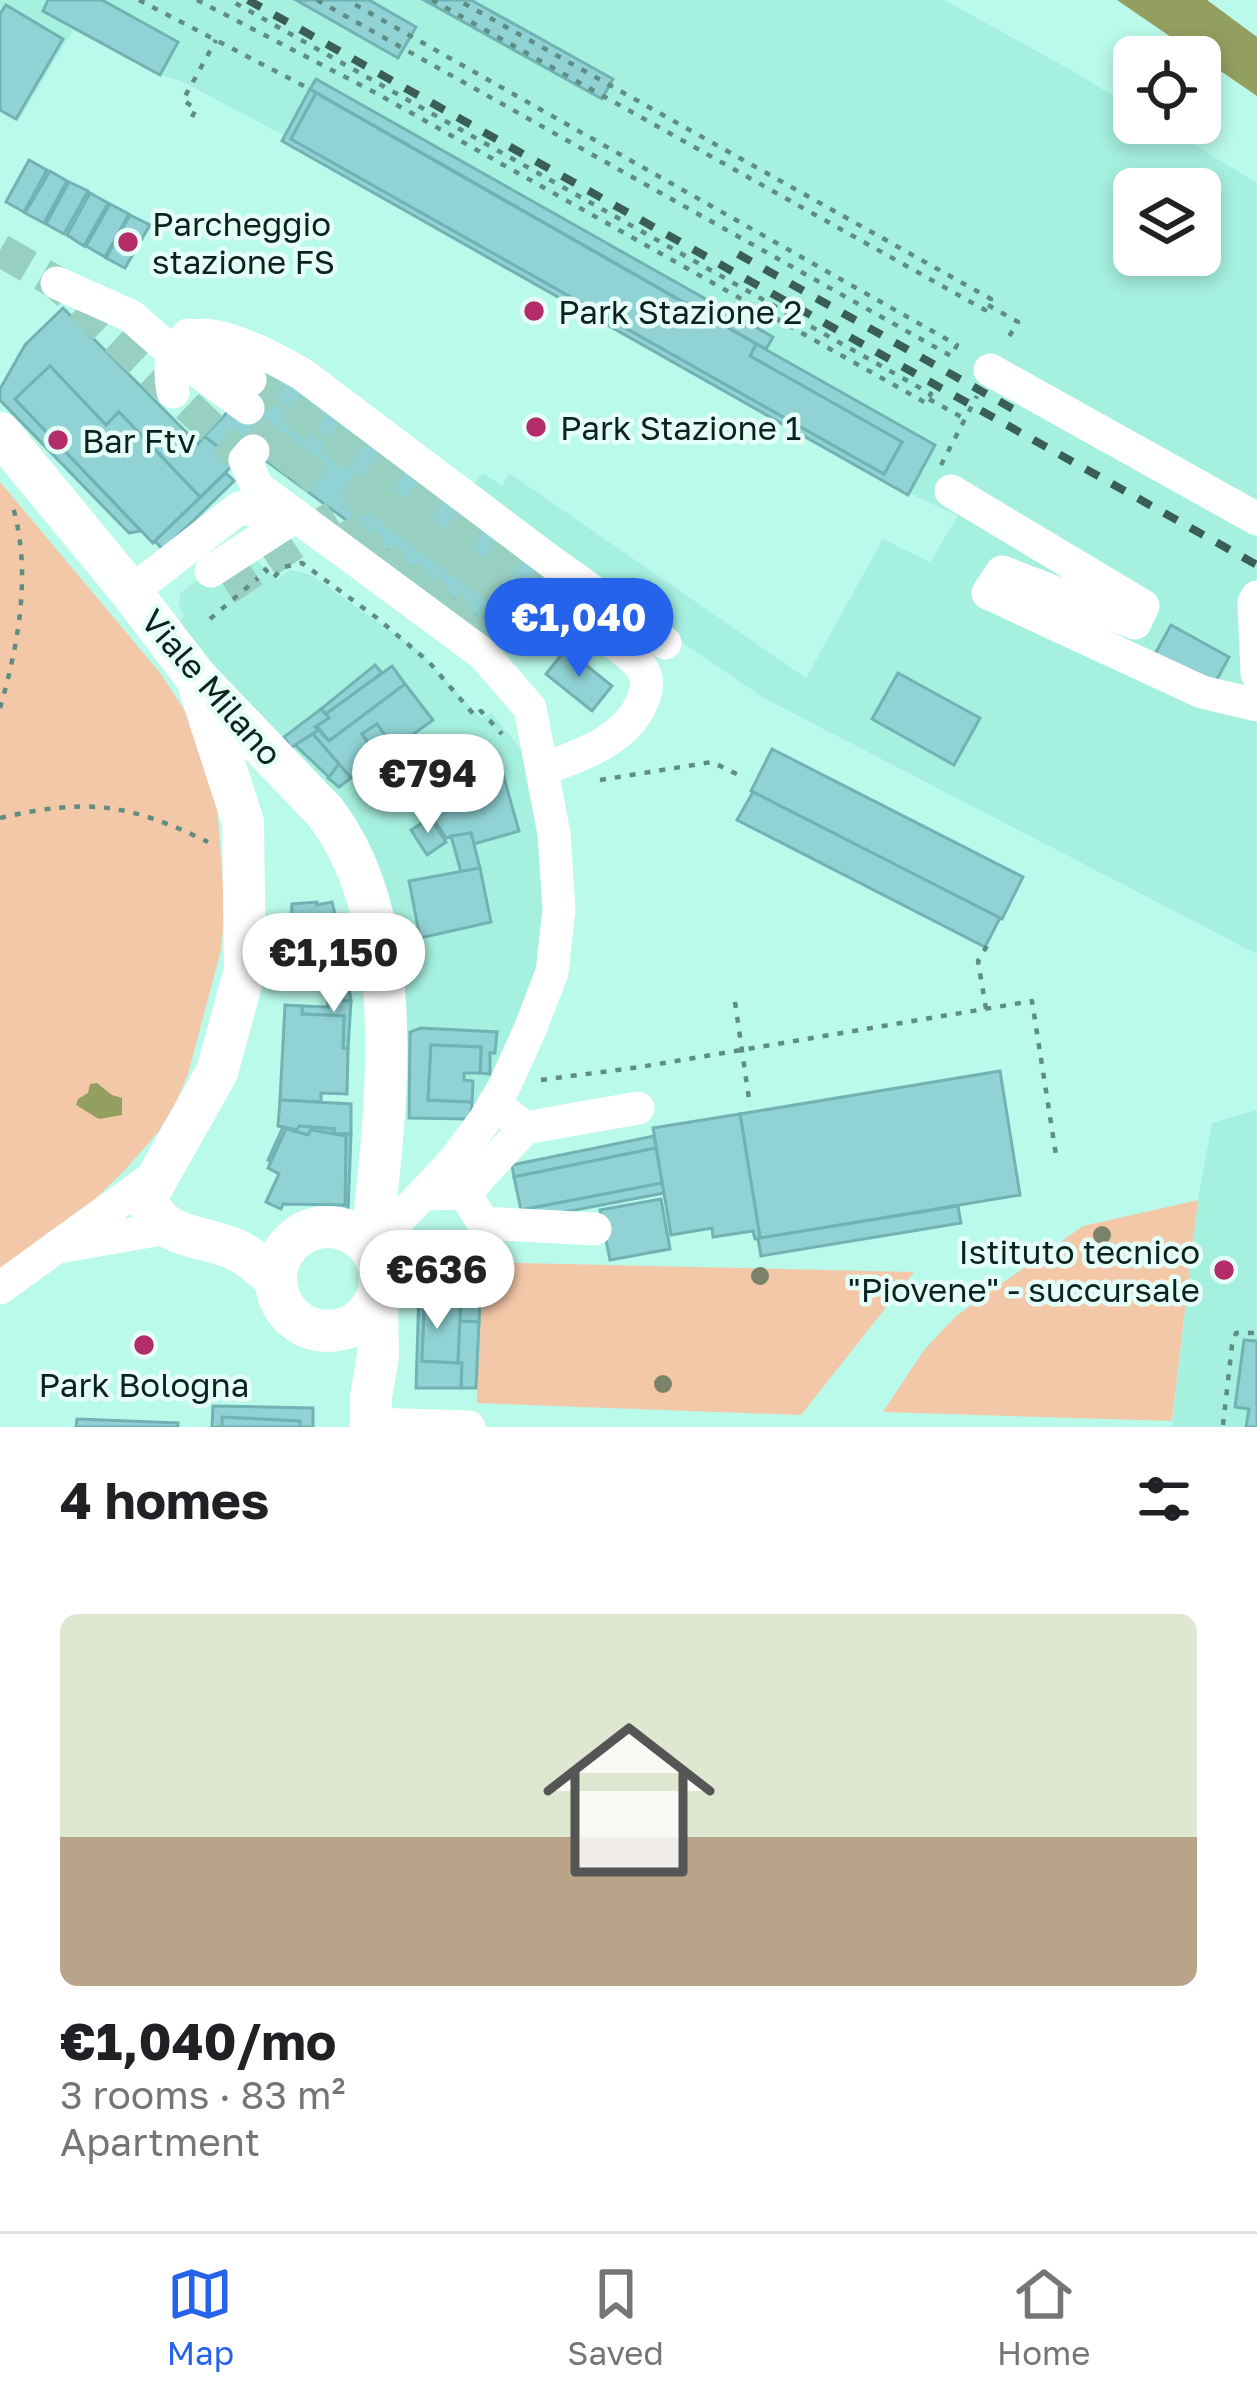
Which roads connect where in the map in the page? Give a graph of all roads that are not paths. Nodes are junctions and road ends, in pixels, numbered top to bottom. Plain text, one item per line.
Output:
1 (182, 345) junction
2 (990, 370) dead end
3 (172, 392) dead end
4 (249, 394) tunnel mouth
5 (0, 433) edge
6 (275, 488) junction
7 (951, 491) dead end
8 (1257, 519) edge
9 (211, 571) dead end
10 (131, 592) junction
11 (1257, 597) edge
12 (552, 598) tunnel mouth
13 (665, 643) dead end
14 (1257, 674) edge
15 (195, 676) junction
16 (1257, 705) edge
17 (546, 784) junction
18 (325, 812) junction
19 (226, 832) junction
20 (499, 1095) junction
21 (638, 1108) dead end
22 (525, 1127) junction
23 (159, 1173) junction
24 (465, 1192) junction
25 (425, 1194) junction
26 (167, 1228) junction
27 (596, 1229) dead end
28 (56, 1247) junction
29 (370, 1249) junction
30 (274, 1278) junction
31 (0, 1288) edge
32 (377, 1298) junction
33 (320, 1330) junction
34 (371, 1416) edge
35 (469, 1427) edge

1 - 3 street
1 - 4 street
1 - 13 street
2 - 8 street
5 - 10 main road, Viale Milano
6 - 9 street
6 - 10 street
6 - 17 street
7 - 16 street
10 - 15 main road, Viale Milano
11 - 14 street
12 - 17 street
15 - 18 main road, Viale Milano
15 - 19 main road
17 - 20 street
18 - 19 main road
18 - 29 main road, Viale Milano
19 - 23 main road
20 - 22 street
20 - 25 street
21 - 22 street
22 - 24 street
23 - 26 main road
23 - 28 street
24 - 25 street
24 - 27 street
25 - 29 street
26 - 28 street
26 - 30 main road
28 - 31 street
29 - 30 main road
29 - 32 main road
30 - 33 main road
32 - 33 main road
32 - 34 main road
33 - 34 main road
34 - 35 street

